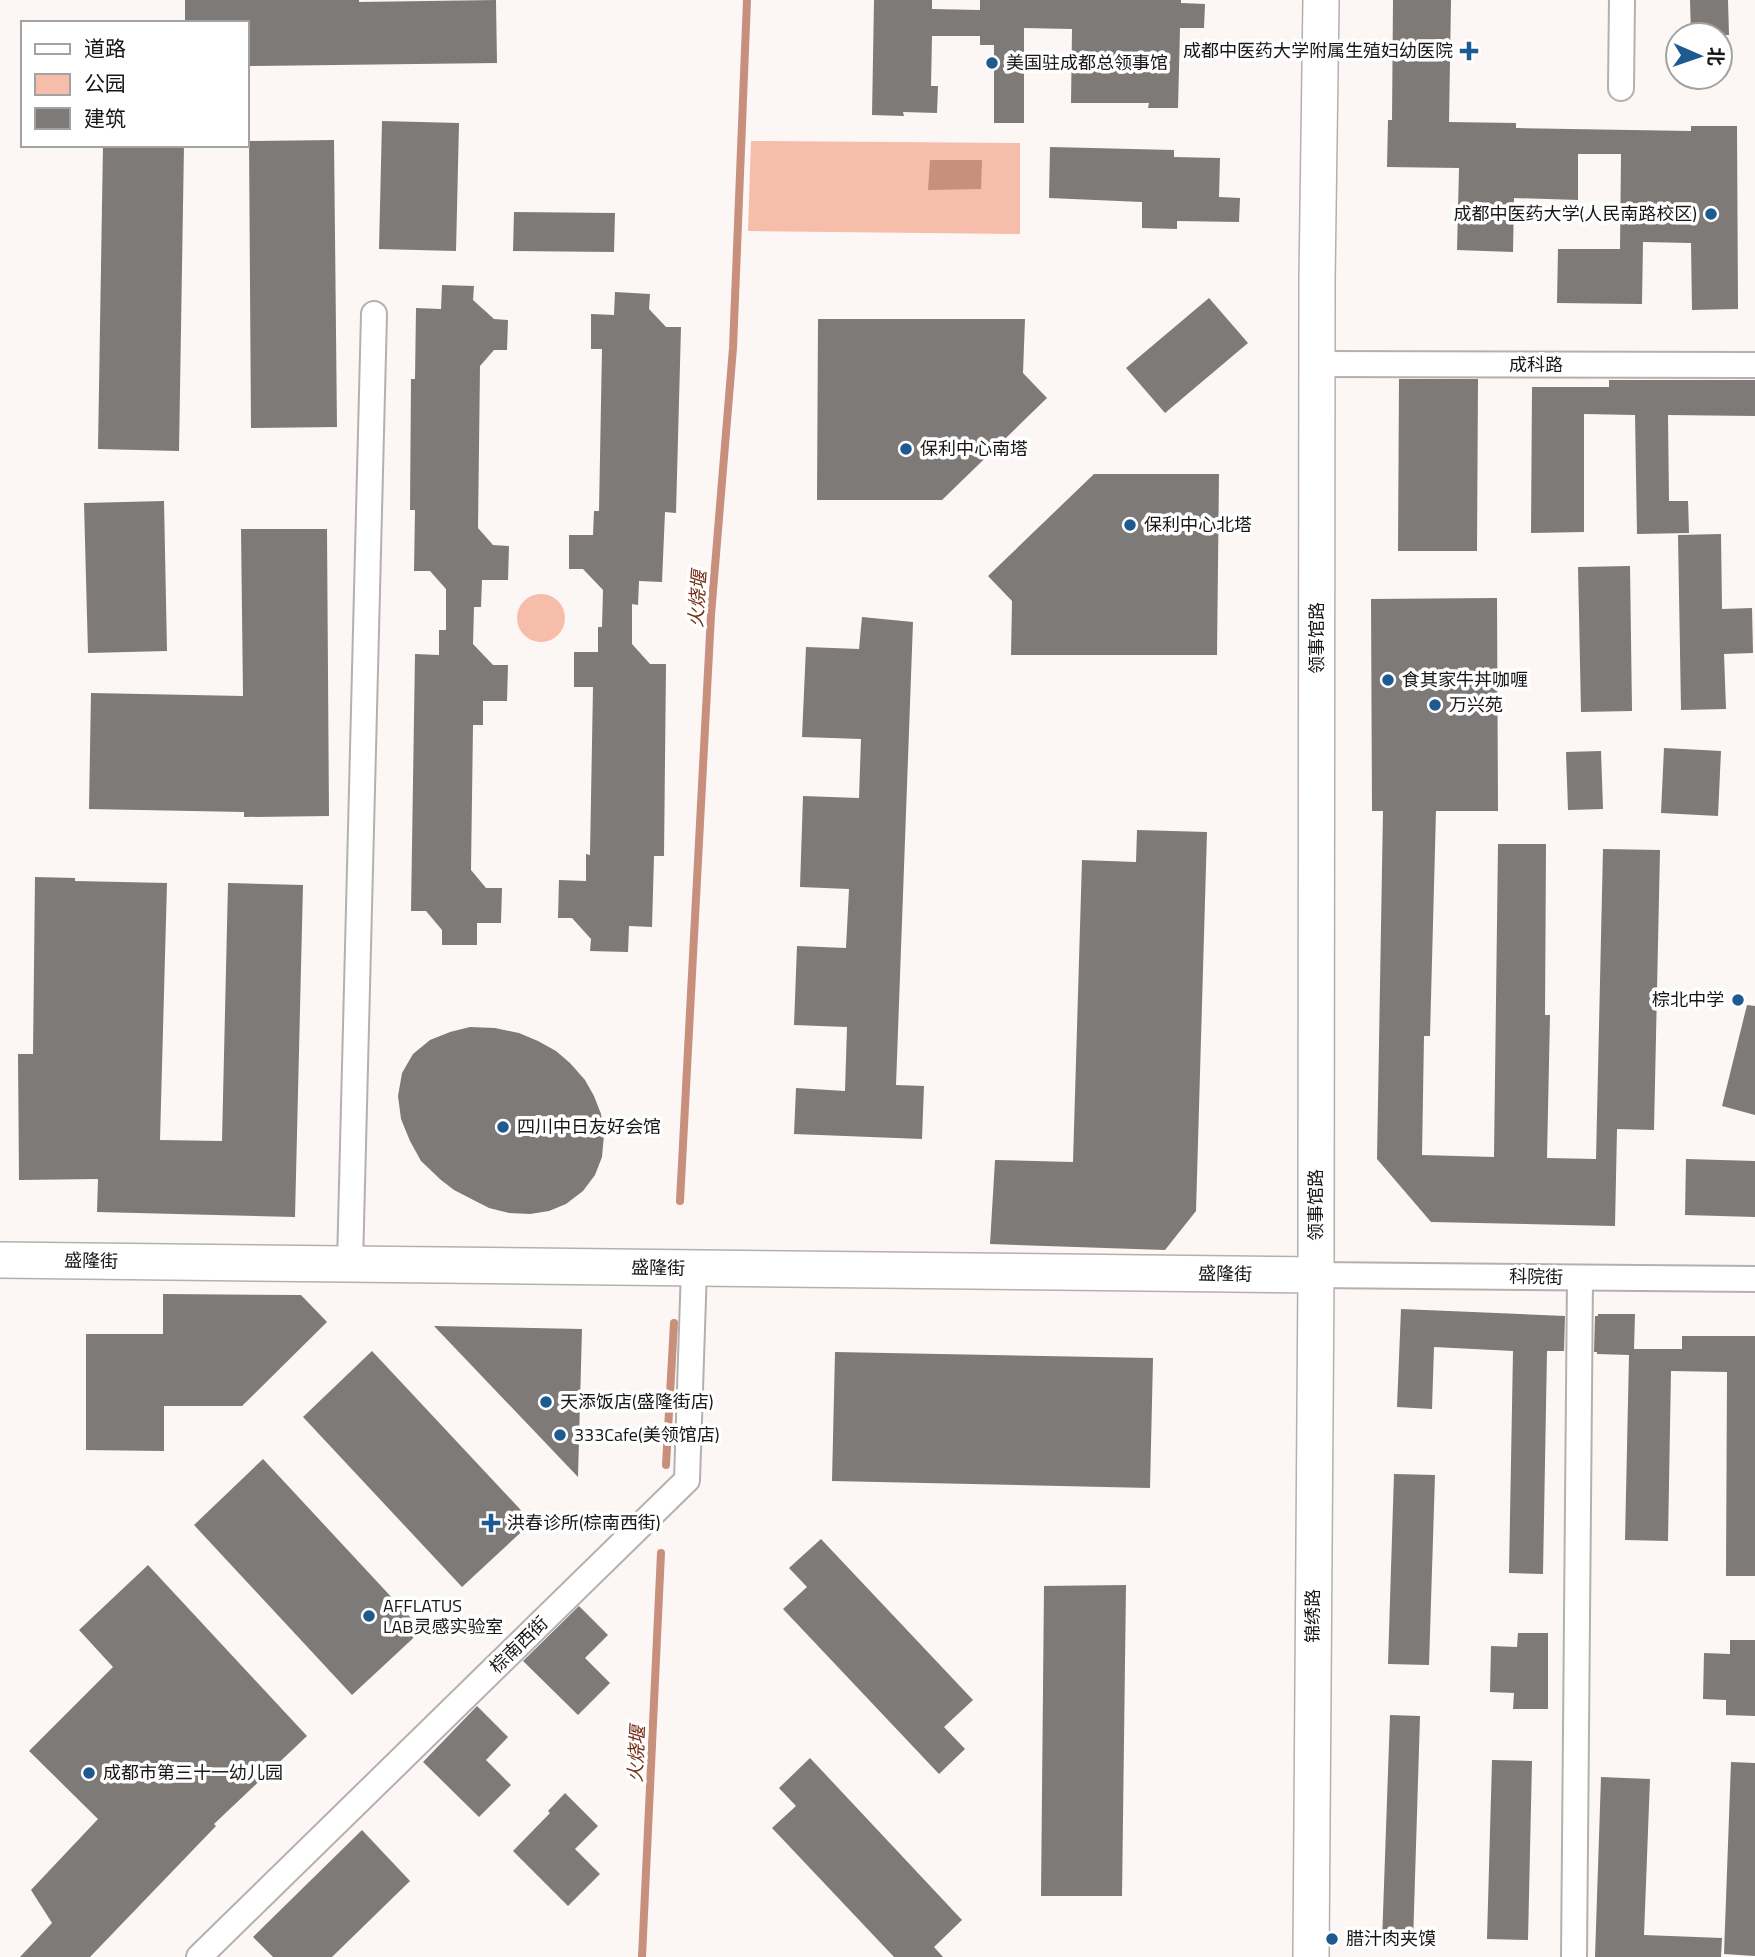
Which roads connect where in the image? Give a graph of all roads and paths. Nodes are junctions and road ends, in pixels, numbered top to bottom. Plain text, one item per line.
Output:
1 (1321, 0) edge
2 (1622, 0) edge
3 (1621, 88) dead end
4 (374, 314) dead end
5 (1316, 364) junction
6 (1755, 365) edge
7 (0, 1260) edge
8 (351, 1264) junction
9 (694, 1268) junction
10 (1316, 1275) junction
11 (1580, 1278) junction
12 (1755, 1279) edge
13 (199, 1957) edge
14 (1311, 1957) edge
15 (1574, 1957) edge

1 - 5 main road, 领事馆路
2 - 3 street
4 - 8 street
5 - 6 street, 成科路
5 - 10 main road, 领事馆路
7 - 8 main road, 盛隆街
8 - 9 main road, 盛隆街
9 - 10 main road, 盛隆街
9 - 13 street, 棕南西街
10 - 11 street, 科院街
10 - 14 main road, 锦绣路
11 - 12 street, 科院街
11 - 15 street

